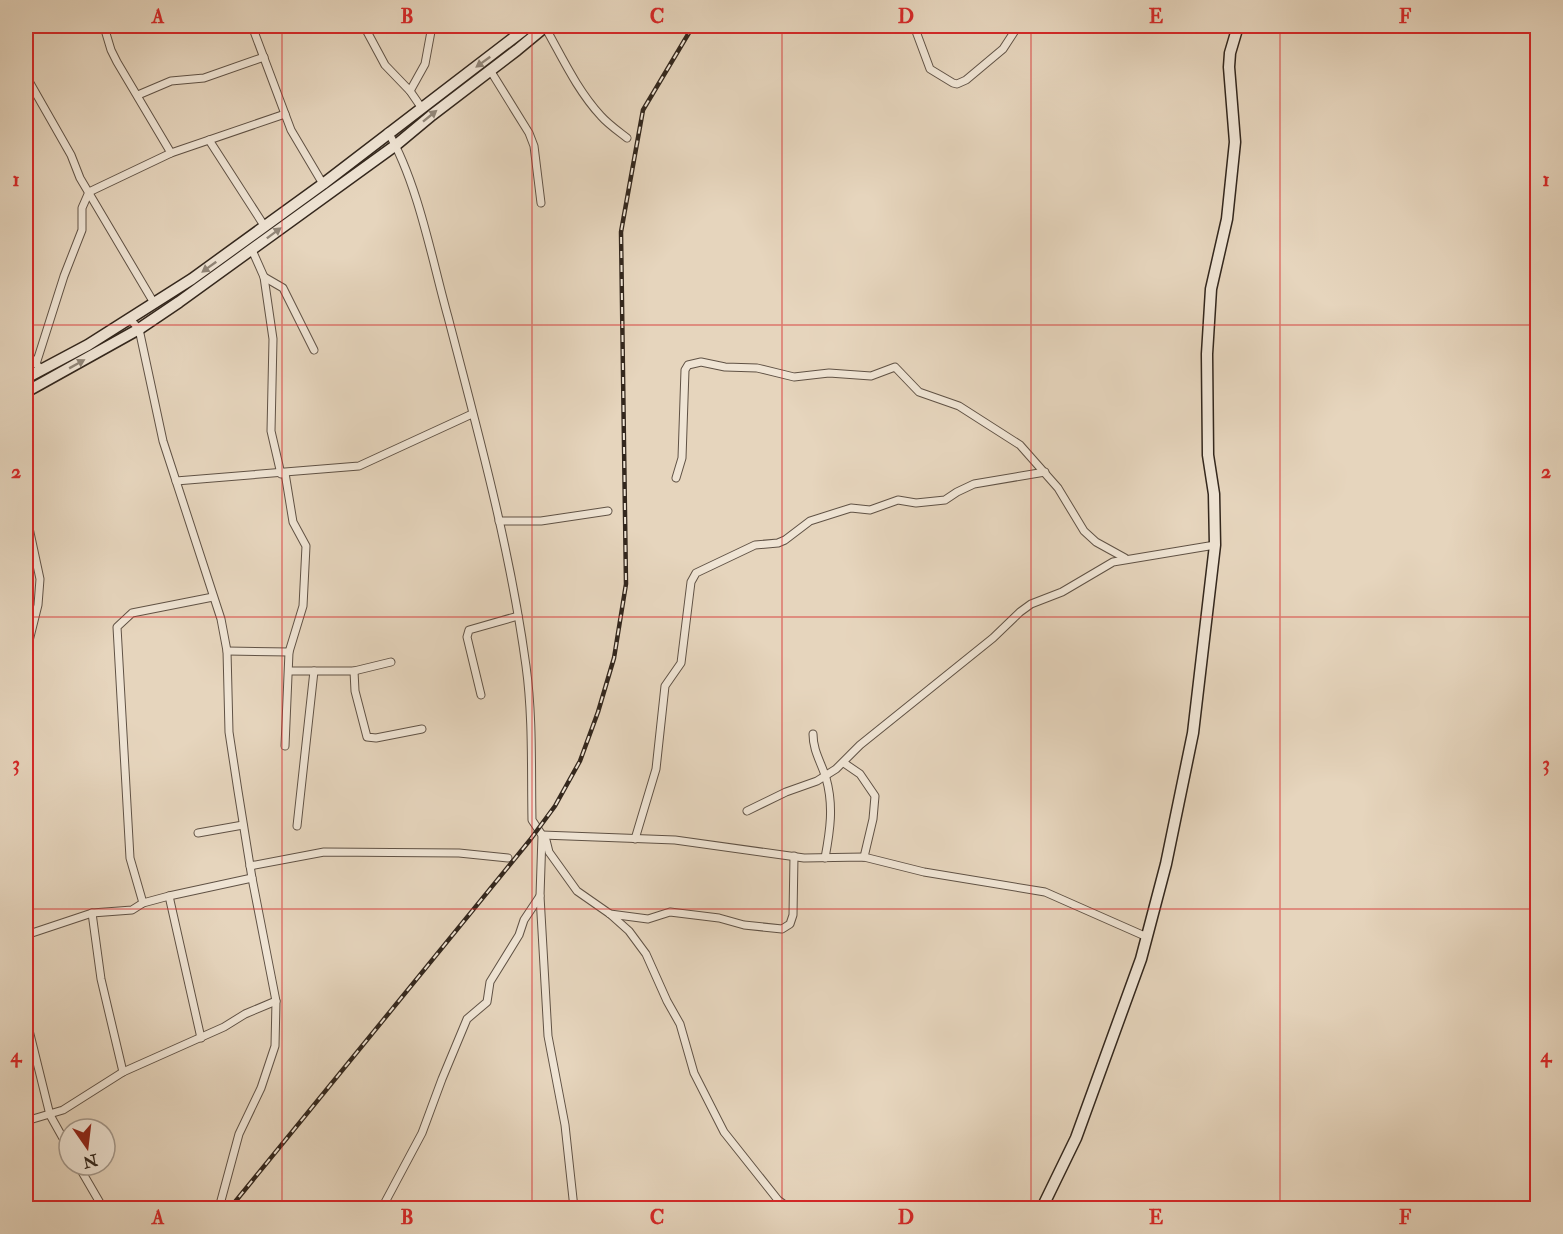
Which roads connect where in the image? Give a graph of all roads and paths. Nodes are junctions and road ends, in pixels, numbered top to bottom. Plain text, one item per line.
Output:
1 (116, 26) edge
2 (252, 26) edge
3 (364, 26) edge
4 (432, 26) edge
5 (529, 26) edge
6 (545, 26) edge
7 (914, 26) edge
8 (1018, 26) edge
9 (1238, 26) edge
10 (264, 57) junction
11 (490, 70) junction
12 (26, 76) edge
13 (410, 91) junction
14 (138, 95) junction
15 (421, 107) junction
16 (285, 114) junction
17 (388, 132) junction
18 (627, 138) dead end
19 (209, 140) junction
20 (396, 146) junction
21 (171, 153) junction
22 (323, 184) junction
23 (89, 192) junction
24 (541, 203) dead end
25 (265, 227) junction
26 (252, 250) junction
27 (264, 277) junction
28 (154, 303) junction
29 (129, 318) junction
30 (139, 329) junction
31 (314, 350) dead end
32 (26, 352) edge
33 (39, 367) junction
34 (26, 378) edge
35 (26, 392) edge
36 (472, 414) junction
37 (1045, 472) junction
38 (283, 473) junction
39 (676, 478) dead end
40 (176, 481) junction
41 (608, 511) dead end
42 (26, 515) edge
43 (499, 521) junction
44 (1215, 545) junction
45 (1125, 558) junction
46 (213, 597) junction
47 (518, 616) junction
48 (227, 651) junction
49 (290, 652) junction
50 (26, 653) edge
51 (391, 662) dead end
52 (289, 671) junction
53 (314, 671) junction
54 (354, 671) junction
55 (481, 695) dead end
56 (422, 729) dead end
57 (813, 734) dead end
58 (285, 746) dead end
59 (844, 763) junction
60 (825, 776) junction
61 (747, 811) dead end
62 (243, 825) junction
63 (297, 826) dead end
64 (198, 833) dead end
65 (544, 835) junction
66 (635, 839) junction
67 (794, 856) junction
68 (864, 857) junction
69 (508, 858) dead end
70 (825, 858) junction
71 (250, 866) junction
72 (252, 878) junction
73 (169, 896) junction
74 (540, 896) junction
75 (143, 903) junction
76 (92, 913) junction
77 (610, 914) junction
78 (26, 935) edge
79 (1147, 937) junction
80 (276, 1001) junction
81 (26, 1018) edge
82 (201, 1038) junction
83 (123, 1072) junction
84 (50, 1115) junction
85 (26, 1121) edge
86 (57, 1128) edge
87 (85, 1177) edge
88 (103, 1209) edge
89 (219, 1209) edge
90 (382, 1209) edge
91 (574, 1209) edge
92 (789, 1209) edge
93 (1042, 1209) edge

1 - 14 street
2 - 10 street
3 - 13 street
4 - 13 street
5 -> 15 main road
6 - 11 main road
6 - 18 street
7 - 8 street
9 - 44 main road
10 - 14 street
10 - 16 street
20 -> 11 main road
11 - 24 street
12 - 23 street
13 - 15 street
14 - 21 street
15 - 17 main road
16 - 19 street
16 - 22 street
17 - 20 street
17 - 22 main road
19 - 21 street
19 - 25 street
26 -> 20 main road
20 - 36 street
21 - 23 street
22 - 25 main road
23 - 28 street
23 - 33 street
25 -> 28 main road
26 - 27 street
26 - 30 main road
27 - 31 street
27 - 38 street
28 - 29 main road
29 - 30 street
29 - 33 main road
35 -> 30 main road
30 - 40 street
32 - 33 street
33 - 34 main road
36 - 38 street
36 - 43 street
37 - 39 street
37 - 45 street
37 - 66 street
38 - 40 street
38 - 49 street
40 - 46 street
41 - 43 street
42 - 50 street
43 - 47 street
44 - 45 street
44 - 79 main road
45 - 59 street
46 - 48 street
46 - 75 street
47 - 55 street
47 - 65 street
48 - 49 street
48 - 62 street
49 - 52 street
51 - 54 street
52 - 53 street
52 - 58 street
53 - 54 street
53 - 63 street
54 - 56 street
57 - 60 street
59 - 60 street
59 - 68 street
60 - 61 street
60 - 70 street
62 - 64 street
62 - 71 street
65 - 66 street
65 - 74 street
65 - 77 street
66 - 67 street
67 - 70 street
67 - 77 street
68 - 70 street
68 - 79 street
69 - 71 street
71 - 72 street
72 - 73 street
72 - 80 street
73 - 75 street
73 - 82 street
74 - 90 street
74 - 91 street
75 - 76 street
76 - 78 street
76 - 83 street
77 - 92 street
79 - 93 main road
80 - 82 street
80 - 89 street
81 - 84 street
82 - 83 street
83 - 84 street
84 - 85 street
84 - 86 street
87 - 88 street

